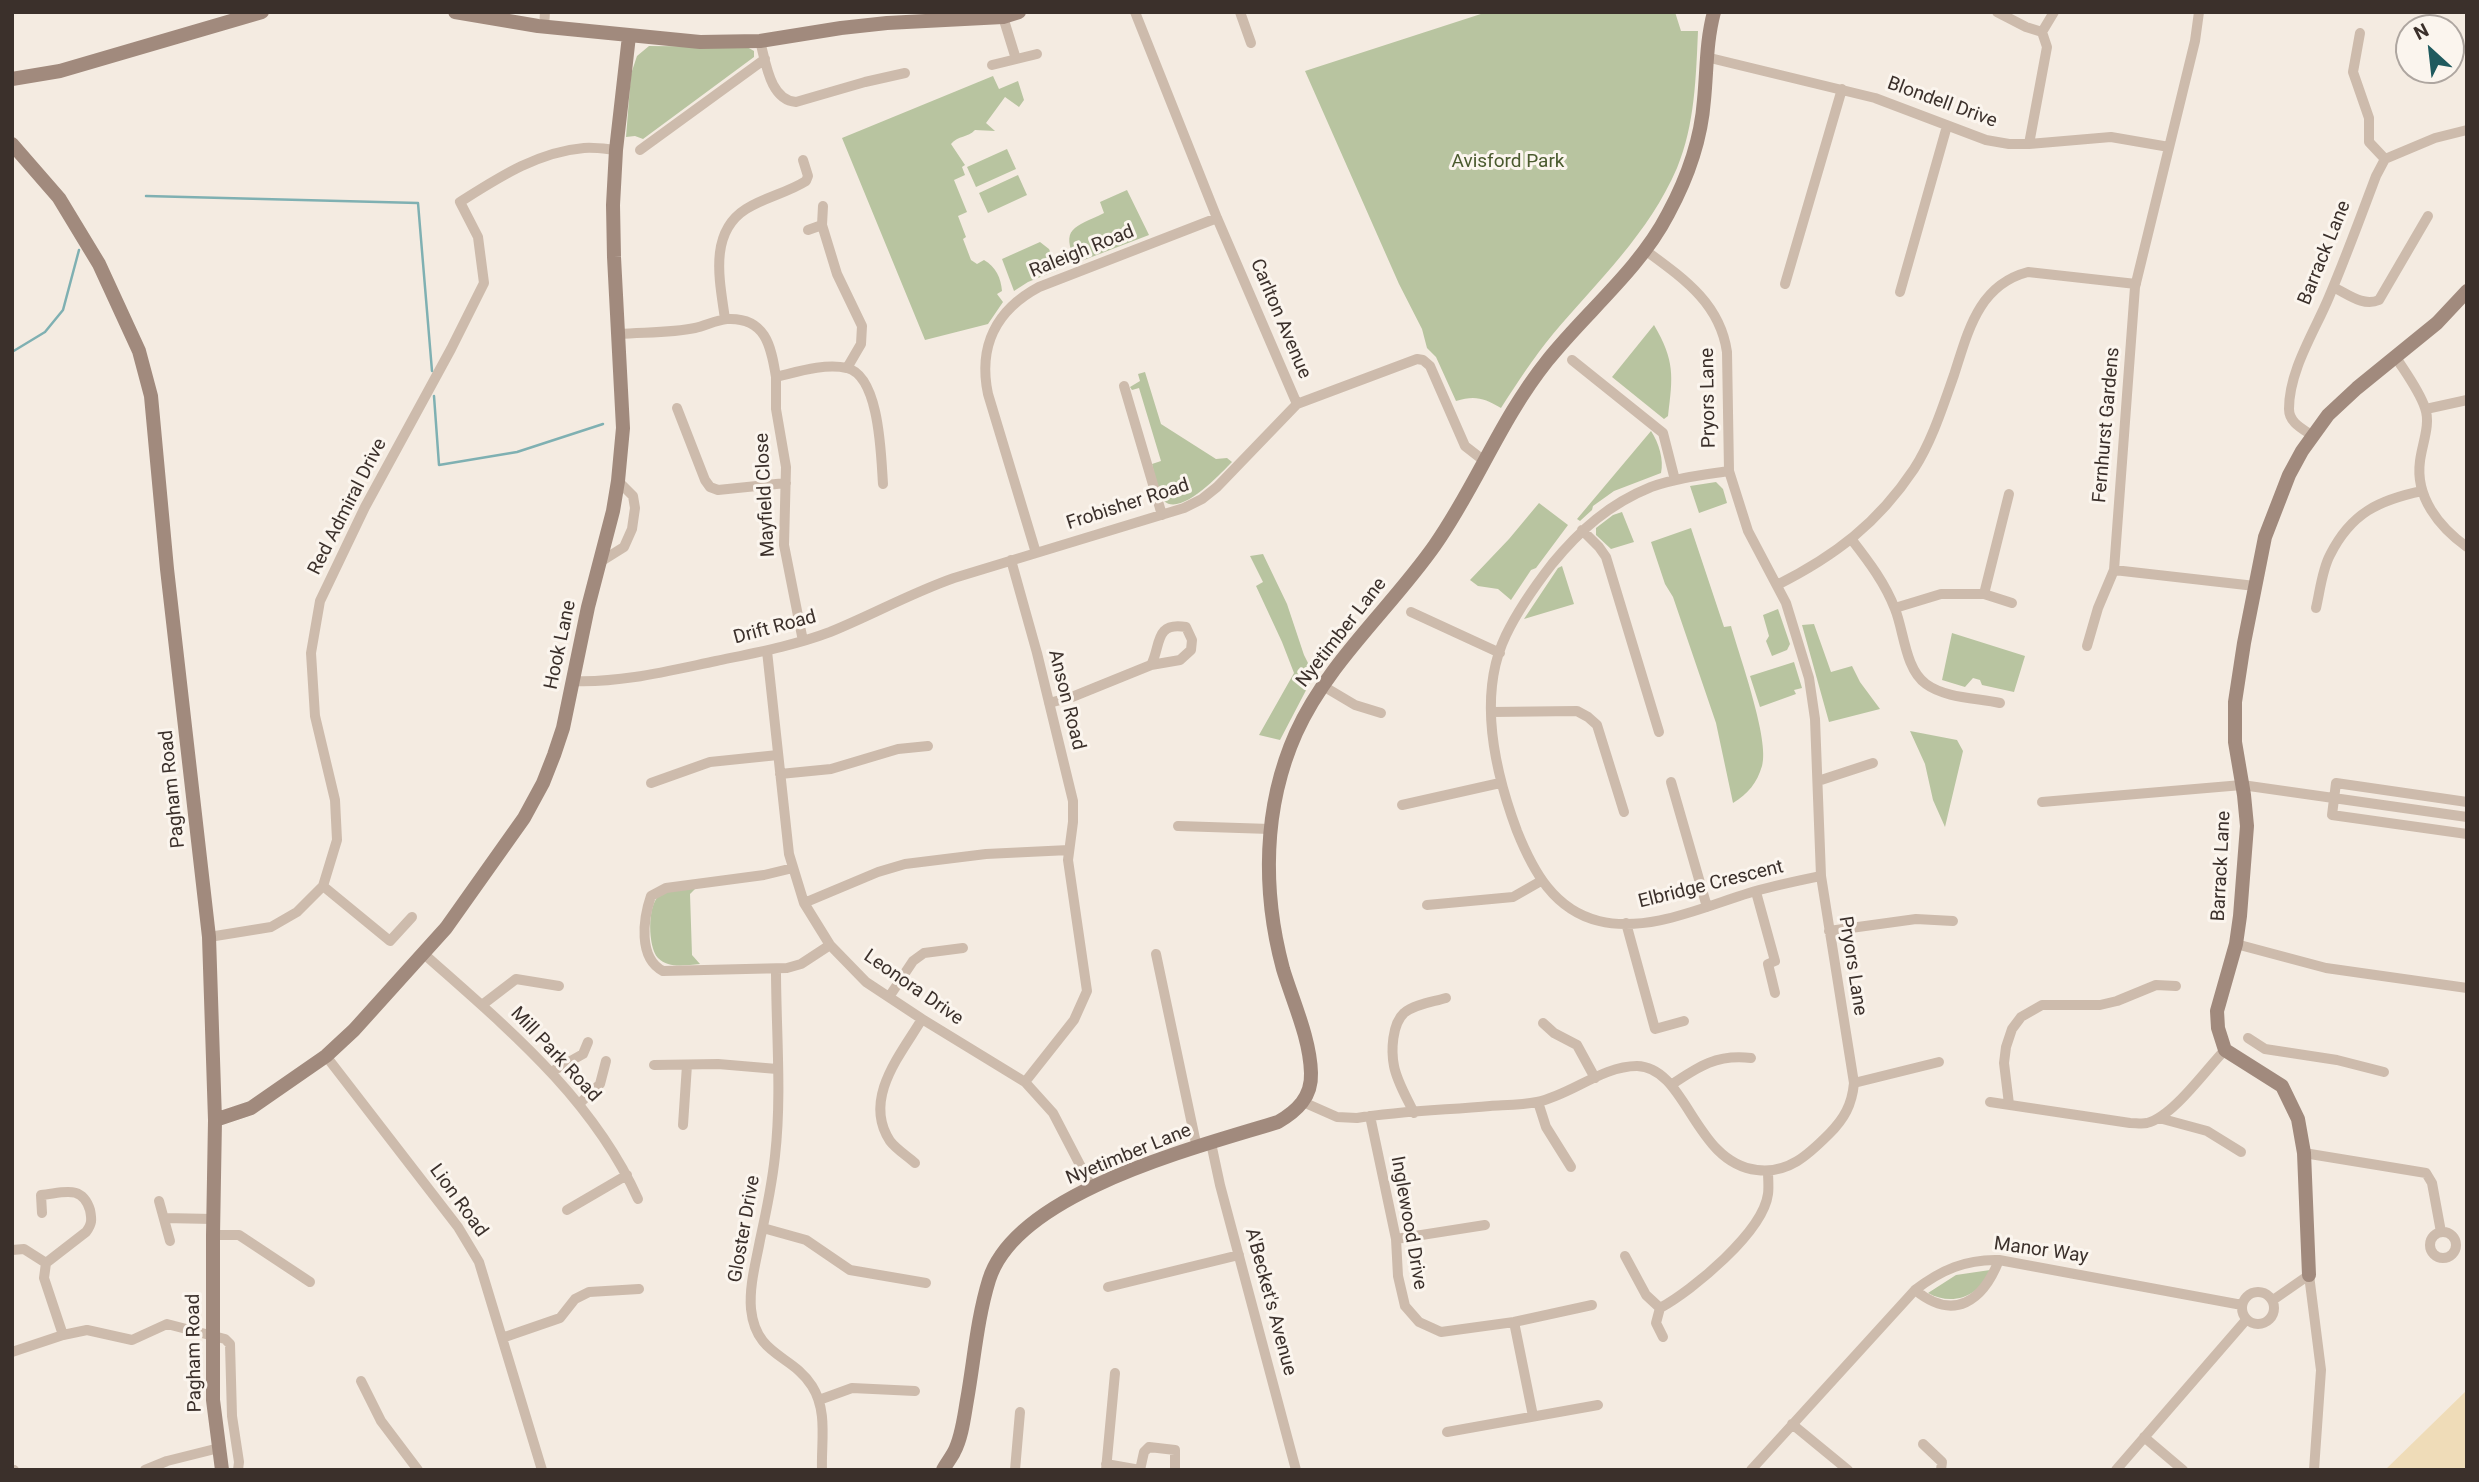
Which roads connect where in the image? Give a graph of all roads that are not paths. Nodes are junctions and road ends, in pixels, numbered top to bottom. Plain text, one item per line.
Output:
1 (262, 12) edge
2 (455, 12) edge
3 (1019, 12) edge
4 (1135, 12) edge
5 (1240, 12) edge
6 (1714, 12) edge
7 (1997, 12) edge
8 (2054, 12) edge
9 (2199, 12) edge
10 (925, 17) edge
11 (1003, 17) junction
12 (545, 19) edge
13 (2042, 32) junction
14 (2360, 33) dead end
15 (629, 36) junction
16 (760, 41) junction
17 (1251, 43) dead end
18 (1037, 54) dead end
19 (1706, 57) junction
20 (765, 59) junction
21 (1016, 59) junction
22 (992, 65) dead end
23 (905, 73) dead end
24 (12, 79) edge
25 (1842, 89) junction
26 (1947, 126) junction
27 (2467, 130) edge
28 (12, 144) edge
29 (2029, 144) junction
30 (2169, 147) junction
31 (616, 150) junction
32 (640, 150) dead end
33 (2385, 159) junction
34 (803, 160) dead end
35 (823, 206) dead end
36 (2428, 216) dead end
37 (1217, 218) junction
38 (822, 225) junction
39 (808, 229) dead end
40 (1645, 250) junction
41 (1786, 284) dead end
42 (2136, 284) junction
43 (2333, 287) junction
44 (2467, 291) edge
45 (1900, 292) dead end
46 (725, 319) junction
47 (619, 334) junction
48 (2395, 356) junction
49 (1572, 360) dead end
50 (847, 368) junction
51 (776, 377) junction
52 (1124, 386) dead end
53 (2467, 400) edge
54 (1297, 404) junction
55 (677, 408) dead end
56 (2426, 409) junction
57 (2313, 436) junction
58 (1483, 460) junction
59 (1729, 471) junction
60 (1675, 480) junction
61 (618, 481) junction
62 (786, 483) junction
63 (883, 484) dead end
64 (2422, 491) junction
65 (2009, 494) dead end
66 (1162, 514) junction
67 (1582, 530) junction
68 (1852, 540) junction
69 (2467, 547) edge
70 (1036, 553) junction
71 (1011, 560) junction
72 (600, 562) junction
73 (2114, 570) junction
74 (976, 571) joint
75 (1777, 585) junction
76 (2255, 586) junction
77 (1984, 594) junction
78 (2012, 603) dead end
79 (1895, 608) junction
80 (2316, 608) dead end
81 (1410, 612) dead end
82 (803, 641) junction
83 (2087, 646) dead end
84 (767, 651) junction
85 (1500, 653) junction
86 (1151, 665) junction
87 (572, 681) junction
88 (1323, 687) junction
89 (1049, 703) junction
90 (2000, 703) dead end
91 (1492, 712) junction
92 (1381, 713) dead end
93 (1659, 732) dead end
94 (928, 746) dead end
95 (778, 755) junction
96 (1873, 763) dead end
97 (780, 774) junction
98 (1818, 781) junction
99 (1671, 782) dead end
100 (651, 783) dead end
101 (1500, 783) junction
102 (2242, 785) junction
103 (2333, 797) junction
104 (2042, 802) dead end
105 (2467, 802) edge
106 (1402, 806) dead end
107 (1623, 812) dead end
108 (2467, 817) edge
109 (1178, 826) dead end
110 (1270, 829) junction
111 (2467, 834) edge
112 (1069, 850) junction
113 (793, 868) junction
114 (1821, 876) junction
115 (1541, 881) junction
116 (323, 886) junction
117 (1756, 891) junction
118 (804, 903) junction
119 (1427, 905) dead end
120 (1707, 907) junction
121 (412, 918) dead end
122 (1953, 921) dead end
123 (1626, 923) junction
124 (1829, 931) junction
125 (209, 937) junction
126 (2236, 944) junction
127 (830, 945) junction
128 (963, 948) dead end
129 (424, 954) junction
130 (1156, 954) dead end
131 (775, 969) junction
132 (559, 986) dead end
133 (2176, 986) dead end
134 (2467, 988) edge
135 (1775, 993) dead end
136 (889, 997) junction
137 (1446, 998) dead end
138 (482, 1005) junction
139 (922, 1019) junction
140 (1684, 1021) dead end
141 (1543, 1023) dead end
142 (2248, 1038) dead end
143 (588, 1042) dead end
144 (2225, 1050) junction
145 (326, 1056) junction
146 (1751, 1058) dead end
147 (606, 1061) dead end
148 (1939, 1062) dead end
149 (654, 1065) dead end
150 (687, 1065) junction
151 (777, 1069) junction
152 (551, 1072) junction
153 (2384, 1072) dead end
154 (1595, 1078) junction
155 (1025, 1082) junction
156 (1854, 1083) junction
157 (1671, 1085) junction
158 (1303, 1102) junction
159 (1538, 1102) junction
160 (1990, 1102) dead end
161 (579, 1104) junction
162 (2009, 1104) junction
163 (1413, 1113) junction
164 (1370, 1116) junction
165 (2159, 1118) junction
166 (215, 1120) junction
167 (683, 1125) dead end
168 (1204, 1145) junction
169 (2241, 1152) dead end
170 (2304, 1153) junction
171 (915, 1163) dead end
172 (1571, 1167) dead end
173 (1768, 1171) junction
174 (627, 1175) junction
175 (1092, 1188) junction
176 (638, 1199) dead end
177 (159, 1201) dead end
178 (567, 1210) dead end
179 (42, 1213) dead end
180 (163, 1218) junction
181 (213, 1219) junction
182 (1485, 1225) dead end
183 (763, 1228) junction
184 (2441, 1232) dead end
185 (213, 1235) junction
186 (1396, 1239) junction
187 (170, 1241) dead end
188 (12, 1250) edge
189 (1239, 1255) junction
190 (1625, 1256) dead end
191 (1999, 1260) junction
192 (46, 1263) junction
193 (2309, 1275) junction
194 (310, 1282) dead end
195 (926, 1283) dead end
196 (1108, 1287) dead end
197 (639, 1289) dead end
198 (1915, 1290) junction
199 (2273, 1300) junction
200 (1592, 1305) dead end
201 (2242, 1305) junction
202 (1660, 1308) junction
203 (2246, 1320) junction
204 (1514, 1322) junction
205 (63, 1335) junction
206 (212, 1335) junction
207 (1663, 1337) dead end
208 (502, 1338) junction
209 (12, 1352) edge
210 (1115, 1373) dead end
211 (361, 1381) dead end
212 (915, 1391) dead end
213 (819, 1401) junction
214 (1598, 1405) dead end
215 (1020, 1412) dead end
216 (1533, 1416) junction
217 (1793, 1424) junction
218 (1447, 1432) dead end
219 (2144, 1437) junction
220 (1923, 1444) dead end
221 (219, 1448) junction
222 (954, 1451) junction
223 (1106, 1467) edge
224 (145, 1470) edge
225 (222, 1470) edge
226 (238, 1470) edge
227 (418, 1470) edge
228 (542, 1470) edge
229 (822, 1470) edge
230 (943, 1470) edge
231 (954, 1470) edge
232 (1015, 1470) edge
233 (1140, 1470) edge
234 (1175, 1470) edge
235 (1296, 1470) edge
236 (1751, 1470) edge
237 (1848, 1470) edge
238 (1941, 1470) edge
239 (2116, 1470) edge
240 (2183, 1470) edge
241 (2314, 1470) edge

1 - 24 street
2 - 12 street
3 - 11 street
4 - 37 street, Carlton Avenue
5 - 17 street
6 - 19 street, Nyetimber Lane
7 - 13 street
8 - 13 street
9 - 30 street, Fernhurst Gardens
10 - 11 street
10 - 16 street
11 - 21 street
12 - 15 street
13 - 29 street
14 - 33 street
15 - 16 street
15 - 31 street, Hook Lane
16 - 20 street
18 - 21 street
19 - 25 street, Blondell Drive
19 - 40 street, Nyetimber Lane
20 - 23 street
20 - 32 street
21 - 22 street
25 - 26 street, Blondell Drive
25 - 41 street
26 - 29 street, Blondell Drive
26 - 45 street
27 - 33 street
28 - 125 street, Pagham Road
29 - 30 street, Blondell Drive
30 - 42 street, Fernhurst Gardens
31 - 47 street, Hook Lane
31 - 116 street, Red Admiral Drive
33 - 43 street, Barrack Lane
34 - 46 street
35 - 38 street
36 - 43 street
37 - 54 street, Carlton Avenue
37 - 70 street, Raleigh Road
38 - 39 street
38 - 50 street
40 - 58 street, Nyetimber Lane
40 - 59 street, Pryors Lane
42 - 68 street
42 - 73 street, Fernhurst Gardens
43 - 57 street, Barrack Lane
44 - 48 street, Barrack Lane
46 - 47 street
46 - 51 street, Mayfield Close
47 - 61 street, Hook Lane
48 - 56 street
48 - 57 street, Barrack Lane
49 - 60 street
50 - 51 street
50 - 63 street
51 - 62 street, Mayfield Close
52 - 66 street
53 - 56 street
54 - 58 street, Carlton Avenue
54 - 66 street, Frobisher Road
55 - 62 street
56 - 64 street
57 - 76 street, Barrack Lane
58 - 88 street, Nyetimber Lane
59 - 60 street, Elbridge Crescent
59 - 75 street, Pryors Lane
60 - 67 street, Elbridge Crescent
61 - 72 street, Hook Lane
61 - 72 street
62 - 82 street, Mayfield Close
64 - 69 street
64 - 80 street
65 - 77 street
66 - 70 street, Frobisher Road
67 - 85 street, Elbridge Crescent
67 - 93 street
68 - 75 street
68 - 79 street
70 - 71 street, Frobisher Road
71 - 74 street, Frobisher Road
71 - 89 street, Anson Road
72 - 87 street, Hook Lane
73 - 76 street
73 - 83 street, Fernhurst Gardens
74 - 82 street, Drift Road
75 - 98 street, Pryors Lane
76 - 102 street, Barrack Lane
77 - 78 street
77 - 79 street
79 - 90 street
81 - 85 street
82 - 84 street, Drift Road
84 - 87 street, Drift Road
84 - 95 street, Leonora Drive
85 - 91 street, Elbridge Crescent
86 - 86 street
86 - 89 street
87 - 129 street, Hook Lane
88 - 92 street
88 - 110 street, Nyetimber Lane
89 - 112 street, Anson Road
91 - 101 street, Elbridge Crescent
91 - 107 street
94 - 97 street
95 - 97 street, Leonora Drive
95 - 100 street
96 - 98 street
97 - 113 street, Leonora Drive
98 - 114 street, Pryors Lane
99 - 120 street
101 - 106 street
101 - 115 street, Elbridge Crescent
102 - 103 street
102 - 104 street
102 - 126 street, Barrack Lane
103 - 105 street
103 - 108 street
103 - 111 street
109 - 110 street
110 - 158 street, Nyetimber Lane
112 - 118 street
112 - 155 street, Anson Road
113 - 118 street, Leonora Drive
113 - 131 street
114 - 117 street, Elbridge Crescent
114 - 124 street, Pryors Lane
115 - 119 street
115 - 123 street, Elbridge Crescent
116 - 121 street
116 - 125 street, Red Admiral Drive
117 - 120 street, Elbridge Crescent
117 - 135 street
118 - 127 street, Leonora Drive
120 - 123 street, Elbridge Crescent
122 - 124 street
123 - 140 street
124 - 156 street, Pryors Lane
125 - 166 street, Pagham Road
126 - 134 street
126 - 144 street, Barrack Lane
127 - 131 street
127 - 136 street, Leonora Drive
128 - 136 street
129 - 138 street, Mill Park Road
129 - 145 street, Hook Lane
130 - 168 street, A'Becket's Avenue
131 - 151 street, Gloster Drive
132 - 138 street
133 - 162 street
136 - 139 street, Leonora Drive
137 - 163 street
138 - 152 street, Mill Park Road
139 - 155 street, Leonora Drive
139 - 171 street
141 - 154 street
142 - 153 street
143 - 152 street
144 - 165 street
144 - 170 street
145 - 166 street, Hook Lane
145 - 208 street, Lion Road
146 - 157 street
147 - 161 street
148 - 156 street
149 - 150 street
150 - 151 street
150 - 167 street
151 - 183 street, Gloster Drive
152 - 161 street, Mill Park Road
154 - 157 street
154 - 159 street
155 - 175 street, Leonora Drive
156 - 173 street, Pryors Lane
157 - 173 street
158 - 164 street
158 - 168 street, Nyetimber Lane
159 - 163 street
159 - 172 street
160 - 162 street
161 - 174 street, Mill Park Road
162 - 165 street
163 - 164 street
164 - 186 street, Inglewood Drive
165 - 169 street
166 - 181 street, Pagham Road
168 - 175 street, Nyetimber Lane
168 - 189 street, A'Becket's Avenue
170 - 184 street
170 - 193 street
173 - 202 street
174 - 176 street, Mill Park Road
174 - 178 street
175 - 222 street, Nyetimber Lane
177 - 180 street
179 - 192 street
180 - 181 street
180 - 187 street
181 - 185 street, Pagham Road
182 - 186 street
183 - 195 street
183 - 213 street, Gloster Drive
185 - 194 street
185 - 206 street, Pagham Road
186 - 204 street, Inglewood Drive
188 - 192 street
189 - 196 street
189 - 235 street, A'Becket's Avenue
190 - 202 street
191 - 198 street, Manor Way
191 - 198 street
191 - 201 street, Manor Way
192 - 205 street
193 - 199 street
193 - 241 street
197 - 208 street
198 - 217 street, Manor Way
199 - 201 street
199 - 203 street
200 - 204 street, Inglewood Drive
201 - 203 street
202 - 207 street
203 - 219 street
204 - 216 street
205 - 206 street
205 - 209 street
206 - 221 street, Pagham Road
206 - 226 street
208 - 228 street, Lion Road
210 - 223 street
211 - 227 street
212 - 213 street
213 - 229 street, Gloster Drive
214 - 216 street
215 - 232 street
216 - 218 street
217 - 236 street, Manor Way
217 - 237 street
219 - 239 street
219 - 240 street
220 - 238 street
221 - 224 street
221 - 225 street, Pagham Road
222 - 230 street, Nyetimber Lane
222 - 231 street, Nyetimber Lane
223 - 233 street
233 - 234 street

